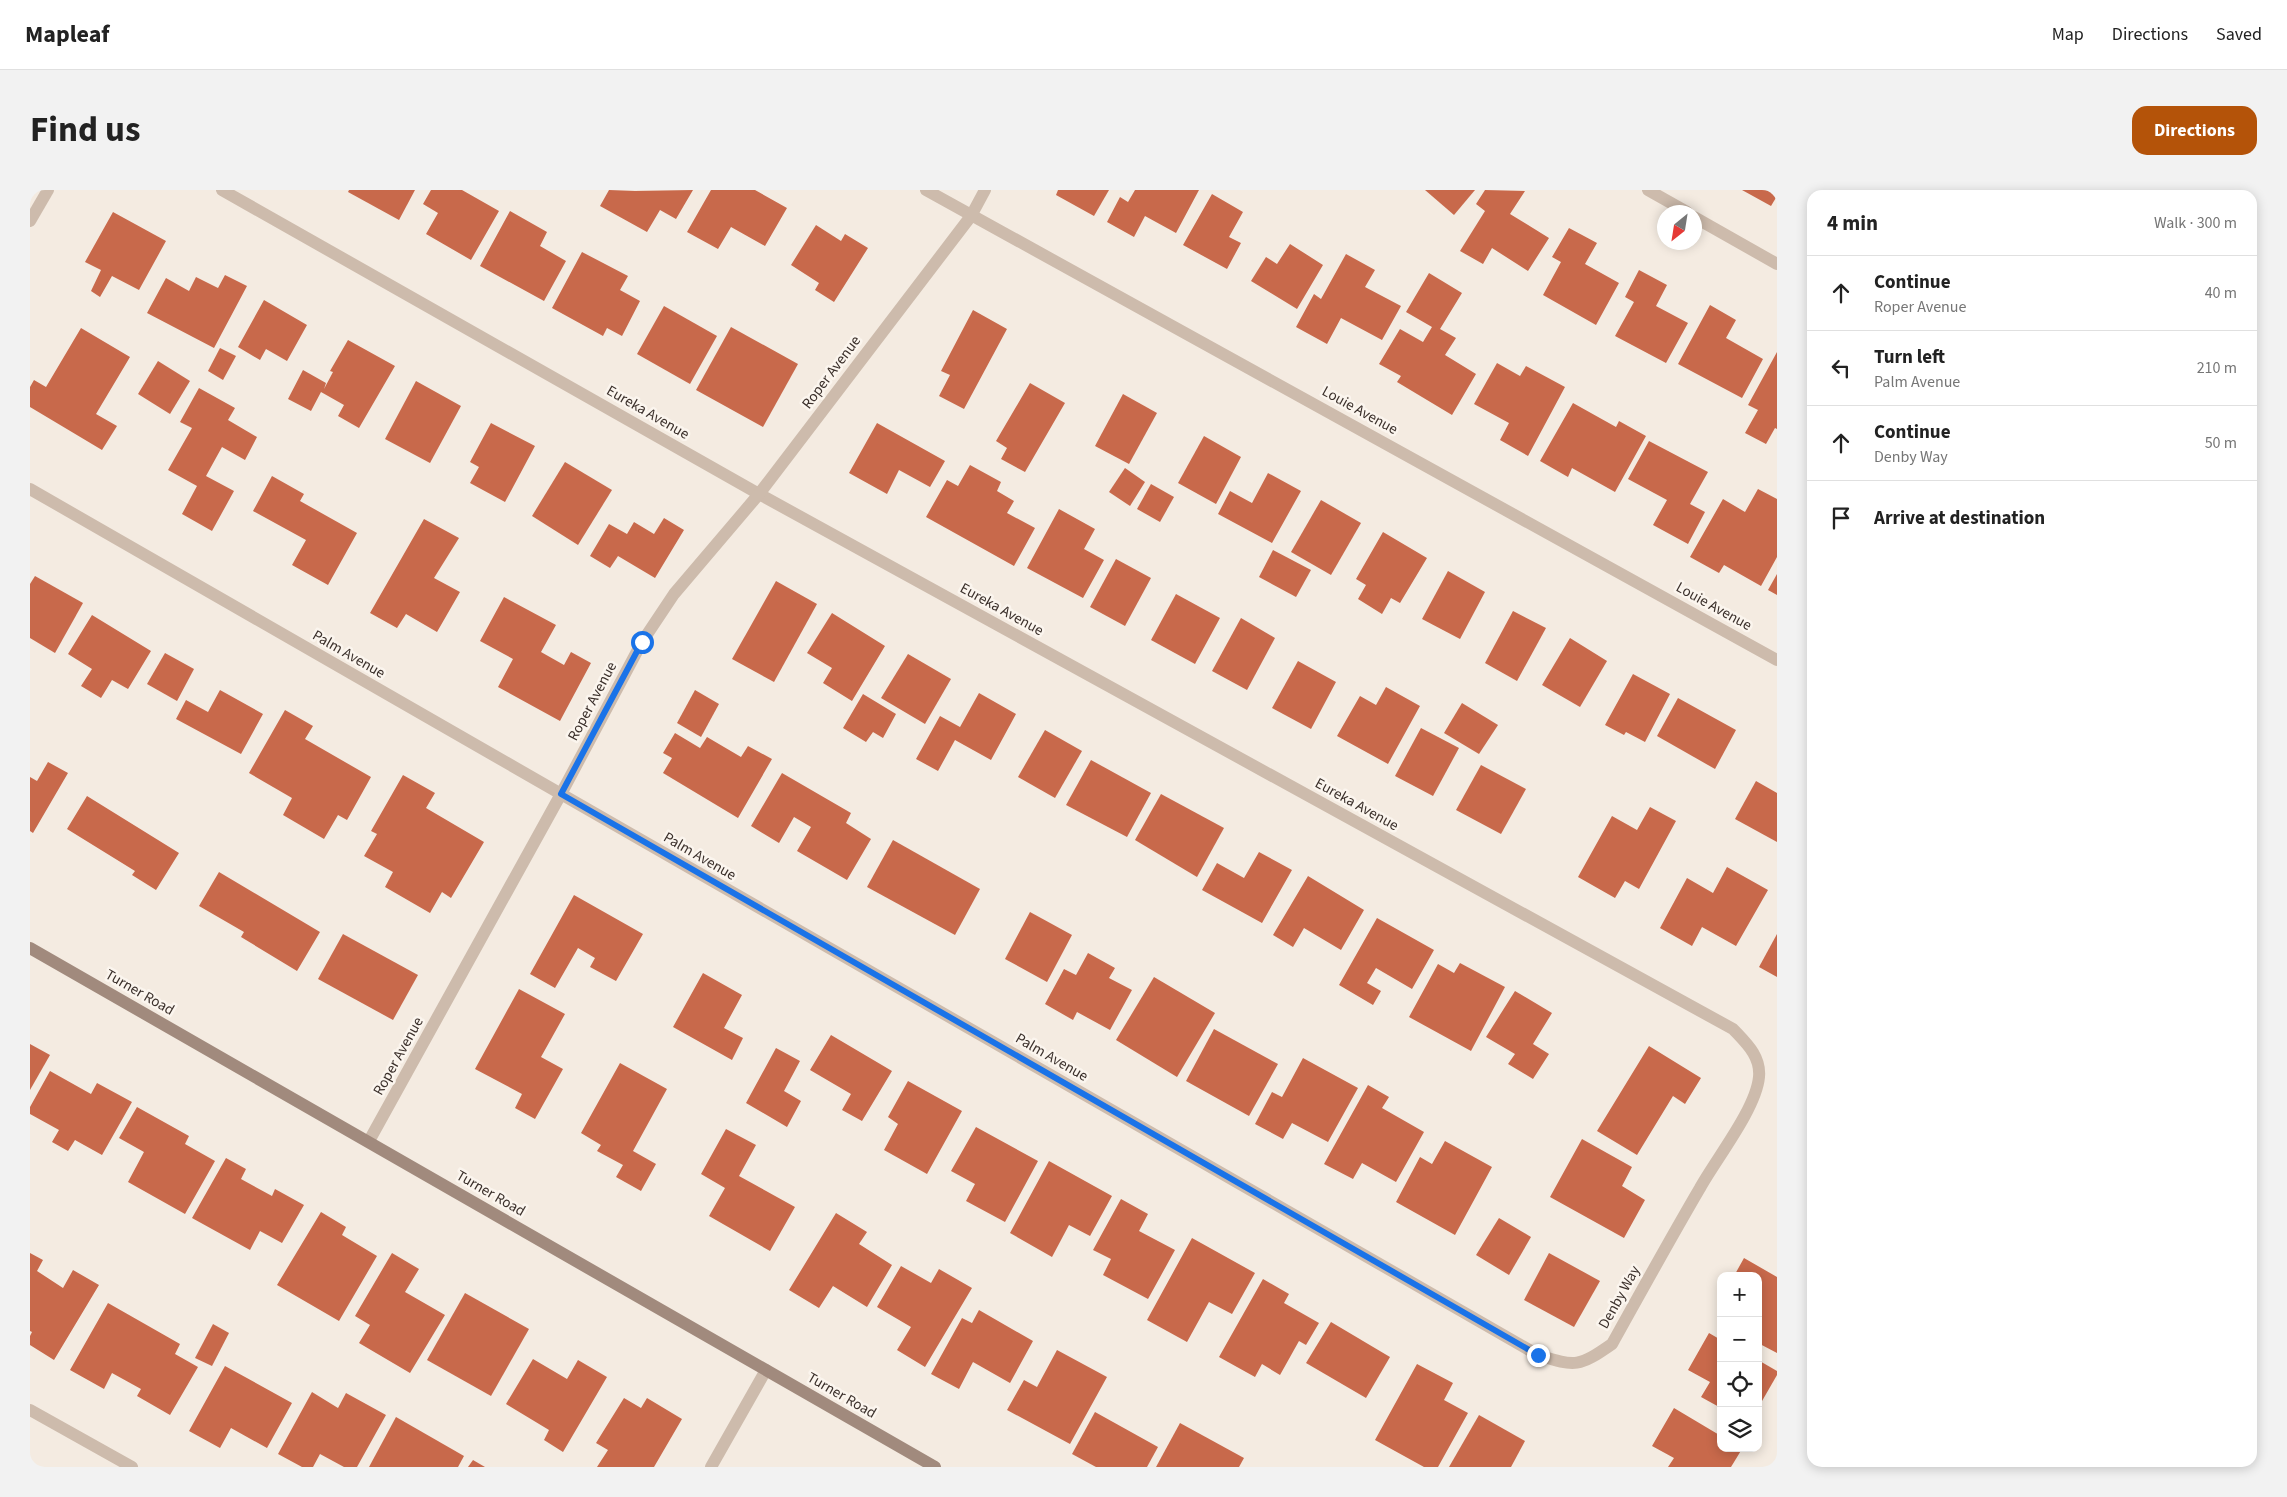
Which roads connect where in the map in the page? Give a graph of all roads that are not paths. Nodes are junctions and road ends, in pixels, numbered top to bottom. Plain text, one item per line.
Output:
1 (48, 190) edge
2 (222, 190) edge
3 (926, 190) edge
4 (985, 190) edge
5 (1648, 190) edge
6 (1675, 205) edge
7 (971, 216) junction
8 (30, 221) edge
9 (1702, 222) edge
10 (1777, 264) edge
11 (30, 489) edge
12 (759, 494) junction
13 (1777, 660) edge
14 (561, 794) junction
15 (30, 948) edge
16 (1758, 1062) joint
17 (369, 1141) junction
18 (1355, 1250) joint
19 (766, 1370) junction
20 (30, 1410) edge
21 (132, 1467) edge
22 (711, 1467) edge
23 (935, 1467) edge

1 - 8 street
2 - 12 street, Eureka Avenue
3 - 7 street, Louie Avenue
4 - 7 street, Roper Avenue
5 - 6 street
7 - 12 street, Roper Avenue
7 - 13 street, Louie Avenue
9 - 10 street
11 - 14 street, Palm Avenue
12 - 14 street, Roper Avenue
12 - 16 street, Eureka Avenue
14 - 17 street, Roper Avenue
14 - 18 street, Palm Avenue
15 - 17 main road, Turner Road
16 - 18 street, Denby Way
17 - 19 main road, Turner Road
19 - 22 street
19 - 23 main road, Turner Road
20 - 21 street

